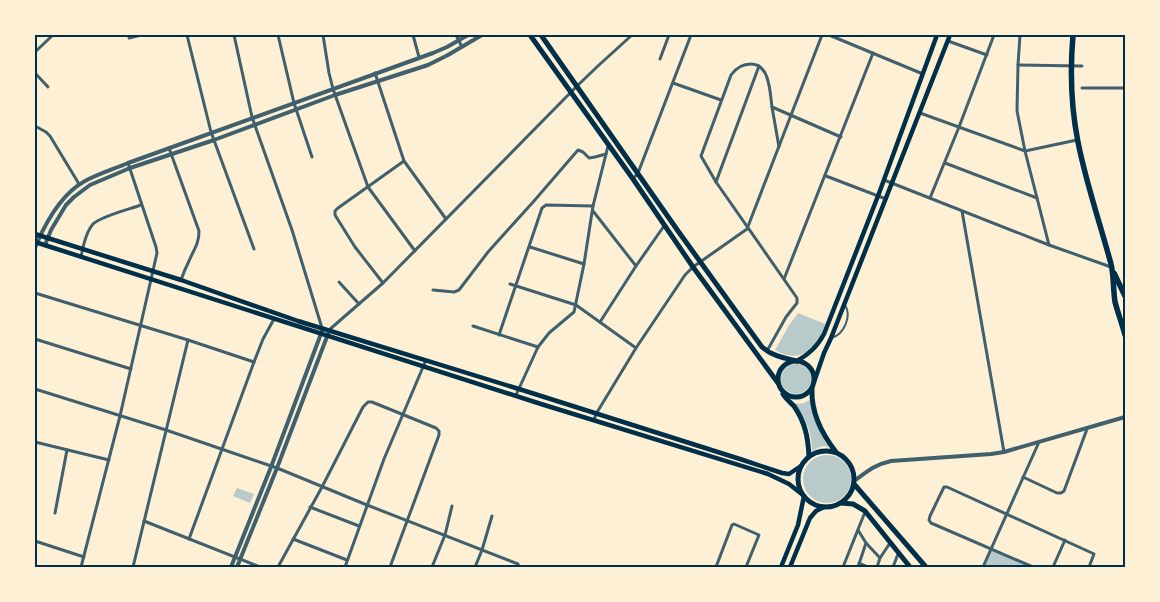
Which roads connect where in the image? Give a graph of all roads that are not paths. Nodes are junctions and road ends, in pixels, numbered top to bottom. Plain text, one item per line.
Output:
1 (53, 35) edge
2 (141, 35) edge
3 (187, 35) edge
4 (234, 35) edge
5 (278, 35) edge
6 (323, 35) edge
7 (413, 35) edge
8 (456, 35) edge
9 (468, 35) edge
10 (482, 35) edge
11 (530, 35) edge
12 (541, 35) edge
13 (669, 35) edge
14 (691, 35) edge
15 (822, 35) edge
16 (829, 35) edge
17 (937, 35) edge
18 (950, 35) edge
19 (994, 35) edge
20 (1020, 35) edge
21 (1073, 35) edge
22 (629, 36) edge
23 (128, 38) dead end
24 (459, 41) junction
25 (948, 41) junction
26 (462, 47) junction
27 (35, 52) edge
28 (432, 53) junction
29 (873, 53) junction
30 (987, 55) junction
31 (419, 57) junction
32 (660, 59) dead end
33 (436, 61) junction
34 (1018, 65) junction
35 (759, 66) junction
36 (1072, 66) junction
37 (1082, 66) dead end
38 (35, 72) edge
39 (375, 73) junction
40 (922, 74) junction
41 (378, 82) junction
42 (673, 83) junction
43 (577, 86) junction
44 (48, 87) dead end
45 (1082, 88) dead end
46 (1125, 88) edge
47 (333, 89) junction
48 (571, 92) junction
49 (335, 95) junction
50 (721, 100) junction
51 (294, 103) junction
52 (772, 107) junction
53 (296, 110) junction
54 (920, 112) junction
55 (792, 116) junction
56 (252, 117) junction
57 (254, 125) junction
58 (35, 126) edge
59 (959, 127) junction
60 (211, 132) junction
61 (840, 136) junction
62 (214, 140) junction
63 (1078, 140) junction
64 (608, 145) junction
65 (169, 148) junction
66 (779, 148) junction
67 (1024, 151) junction
68 (606, 153) junction
69 (171, 154) junction
70 (312, 157) dead end
71 (404, 161) junction
72 (945, 162) junction
73 (128, 163) junction
74 (130, 168) junction
75 (638, 173) junction
76 (826, 176) junction
77 (633, 179) junction
78 (884, 180) junction
79 (716, 182) junction
80 (79, 184) junction
81 (892, 184) junction
82 (368, 187) junction
83 (878, 196) junction
84 (930, 198) junction
85 (1037, 198) junction
86 (886, 199) junction
87 (141, 205) junction
88 (593, 206) junction
89 (592, 211) junction
90 (962, 211) junction
91 (446, 219) junction
92 (664, 225) junction
93 (748, 229) junction
94 (38, 235) edge
95 (48, 239) junction
96 (36, 242) edge
97 (45, 245) junction
98 (1049, 245) junction
99 (530, 246) junction
100 (82, 249) junction
101 (35, 250) edge
102 (254, 250) dead end
103 (415, 251) junction
104 (81, 257) junction
105 (700, 262) junction
106 (584, 264) junction
107 (636, 266) junction
108 (693, 266) junction
109 (1112, 267) junction
110 (153, 271) junction
111 (151, 280) junction
112 (181, 280) junction
113 (784, 280) junction
114 (339, 282) dead end
115 (383, 283) junction
116 (510, 284) dead end
117 (515, 286) junction
118 (434, 290) dead end
119 (35, 293) edge
120 (1125, 296) edge
121 (359, 304) junction
122 (844, 304) junction
123 (576, 306) junction
124 (274, 319) junction
125 (600, 322) junction
126 (140, 325) junction
127 (473, 326) dead end
128 (322, 328) junction
129 (326, 333) junction
130 (499, 335) junction
131 (1125, 335) edge
132 (831, 338) junction
133 (35, 339) edge
134 (188, 340) junction
135 (538, 347) junction
136 (636, 348) junction
137 (767, 351) junction
138 (426, 360) junction
139 (797, 360) junction
140 (254, 362) junction
141 (423, 366) junction
142 (131, 369) junction
143 (814, 382) junction
144 (778, 383) junction
145 (519, 388) junction
146 (35, 389) edge
147 (780, 389) junction
148 (812, 389) junction
149 (516, 396) junction
150 (596, 414) junction
151 (402, 415) junction
152 (120, 416) junction
153 (1125, 417) edge
154 (594, 420) junction
155 (1087, 429) junction
156 (166, 430) junction
157 (1039, 441) junction
158 (35, 442) edge
159 (68, 450) junction
160 (222, 450) junction
161 (836, 452) junction
162 (1004, 452) junction
163 (809, 456) junction
164 (109, 460) junction
165 (271, 466) junction
166 (800, 466) junction
167 (277, 468) junction
168 (1023, 477) junction
169 (854, 482) junction
170 (322, 487) junction
171 (804, 496) junction
172 (841, 503) junction
173 (367, 505) junction
174 (452, 506) dead end
175 (310, 507) junction
176 (824, 507) junction
177 (865, 511) junction
178 (54, 513) dead end
179 (1006, 514) junction
180 (492, 516) dead end
181 (408, 520) junction
182 (144, 521) junction
183 (359, 526) junction
184 (858, 530) junction
185 (445, 535) junction
186 (189, 539) junction
187 (293, 539) junction
188 (1065, 540) junction
189 (35, 541) edge
190 (866, 543) junction
191 (890, 543) junction
192 (990, 548) junction
193 (482, 550) junction
194 (898, 553) junction
195 (84, 557) junction
196 (235, 557) junction
197 (880, 558) junction
198 (240, 559) junction
199 (347, 560) junction
200 (858, 565) edge
201 (519, 566) edge
202 (81, 567) edge
203 (133, 567) edge
204 (231, 567) edge
205 (237, 567) edge
206 (260, 567) edge
207 (278, 567) edge
208 (345, 567) edge
209 (390, 567) edge
210 (432, 567) edge
211 (475, 567) edge
212 (716, 567) edge
213 (746, 567) edge
214 (781, 567) edge
215 (790, 567) edge
216 (843, 567) edge
217 (868, 567) edge
218 (877, 567) edge
219 (893, 567) edge
220 (910, 567) edge
221 (926, 567) edge
222 (983, 567) edge
223 (1033, 567) edge
224 (1053, 567) edge
225 (1089, 567) edge

1 - 27 street
2 - 23 street
3 - 60 street
4 - 56 street
5 - 51 street
6 - 47 street
7 - 31 street
8 - 24 street
9 - 24 street
10 - 26 street
11 - 48 main road
12 - 43 main road
13 - 32 street
14 - 42 street
15 - 55 street
16 - 29 street
17 - 40 main road
18 - 25 main road
19 - 30 street
20 - 34 street
21 - 36 highway
22 - 43 street
24 - 26 street
24 - 28 street
25 - 30 street
25 - 54 main road
26 - 33 street
28 - 31 street
28 - 33 street
29 - 40 street
29 - 61 street
30 - 59 street
31 - 39 street
33 - 41 street
34 - 36 street
34 - 67 street
35 - 50 street
35 - 52 street
35 - 79 street
36 - 37 street
36 - 63 highway
38 - 44 street
39 - 41 street
39 - 47 street
40 - 78 main road
41 - 49 street
41 - 71 street
42 - 50 street
42 - 75 street
43 - 48 street
43 - 75 main road
45 - 46 street
47 - 49 street
47 - 51 street
48 - 64 main road
48 - 91 street
49 - 53 street
49 - 82 street
50 - 79 street
51 - 53 street
51 - 56 street
52 - 55 street
52 - 66 street
53 - 57 street
53 - 70 street
54 - 59 street
54 - 81 main road
55 - 61 street
55 - 66 street
56 - 57 street
56 - 60 street
57 - 62 street
57 - 128 street
58 - 80 street
59 - 67 street
59 - 72 street
60 - 62 street
60 - 65 street
61 - 76 street
62 - 69 street
62 - 102 street
63 - 67 street
63 - 109 highway
64 - 68 street
64 - 77 main road
65 - 69 street
65 - 73 street
66 - 93 street
67 - 85 street
68 - 88 street
68 - 118 street
69 - 74 street
69 - 112 street
71 - 82 street
71 - 91 street
72 - 84 street
72 - 85 street
73 - 74 street
73 - 80 street
74 - 87 street
74 - 95 street
75 - 77 street
75 - 105 main road
76 - 83 street
76 - 113 street
77 - 92 main road
78 - 81 street
78 - 83 main road
79 - 93 street
80 - 94 street
81 - 84 street
81 - 86 main road
82 - 103 street
82 - 115 street
83 - 86 street
83 - 139 main road
84 - 90 street
85 - 98 street
86 - 122 main road
87 - 100 street
87 - 110 street
88 - 89 street
88 - 99 street
89 - 106 street
89 - 107 street
90 - 98 street
90 - 162 street
91 - 103 street
92 - 107 street
92 - 108 main road
93 - 105 street
93 - 113 street
94 - 95 main road
94 - 96 street
95 - 97 street
95 - 100 main road
96 - 97 main road
96 - 101 street
97 - 104 main road
98 - 109 street
99 - 106 street
99 - 117 street
100 - 104 street
100 - 110 main road
103 - 115 street
104 - 111 main road
105 - 108 street
105 - 137 main road
106 - 123 street
107 - 125 street
108 - 136 street
108 - 144 main road
109 - 120 highway
109 - 131 highway
110 - 111 street
110 - 112 main road
111 - 124 main road
111 - 126 street
112 - 128 main road
113 - 137 street
114 - 121 street
115 - 121 street
116 - 117 street
117 - 123 street
117 - 130 street
119 - 126 street
121 - 129 street
122 - 132 main road
122 - 132 lane
123 - 125 street
123 - 135 street
124 - 129 main road
124 - 140 street
125 - 136 street
126 - 134 street
126 - 142 street
127 - 130 street
128 - 129 main road
128 - 129 street
129 - 138 main road
129 - 141 main road
129 - 165 street
129 - 167 street
130 - 135 street
132 - 143 main road
133 - 142 street
134 - 140 street
134 - 156 street
135 - 145 street
136 - 150 street
137 - 139 main road
138 - 141 street
138 - 145 main road
139 - 143 main road
139 - 144 main road
140 - 160 street
141 - 149 main road
141 - 151 street
142 - 152 street
143 - 148 main road
144 - 147 main road
145 - 149 street
145 - 150 main road
146 - 152 street
147 - 148 main road
147 - 163 main road
148 - 161 main road
149 - 154 main road
150 - 154 street
150 - 166 main road
151 - 170 street
151 - 173 street
151 - 181 street
152 - 156 street
152 - 164 street
153 - 155 street
154 - 171 main road
155 - 157 street
155 - 168 street
156 - 160 street
156 - 182 street
157 - 162 street
157 - 168 street
158 - 159 street
159 - 164 street
159 - 178 street
160 - 165 street
160 - 186 street
161 - 163 main road
161 - 169 main road
162 - 169 street
163 - 166 main road
164 - 195 street
165 - 167 street
165 - 196 street
166 - 171 main road
167 - 170 street
167 - 198 street
168 - 179 street
169 - 172 main road
169 - 221 main road
170 - 173 street
170 - 175 street
171 - 176 main road
171 - 214 main road
172 - 176 main road
172 - 177 main road
173 - 181 street
173 - 183 street
174 - 185 street
175 - 183 street
175 - 187 street
176 - 215 main road
177 - 184 street
177 - 191 main road
179 - 188 street
179 - 192 street
179 - 192 street
180 - 193 street
181 - 185 street
181 - 209 street
182 - 186 street
182 - 203 street
183 - 199 street
184 - 190 street
184 - 216 street
185 - 193 street
185 - 210 street
186 - 196 street
187 - 199 street
187 - 207 street
188 - 224 street
188 - 225 street
189 - 195 street
190 - 197 street
190 - 200 street
191 - 194 main road
191 - 197 street
192 - 222 street
192 - 223 street
193 - 201 street
193 - 211 street
194 - 219 street
194 - 220 main road
195 - 202 street
196 - 198 street
196 - 204 street
197 - 218 street
198 - 205 street
198 - 206 street
199 - 208 street
200 - 217 street
212 - 213 street

